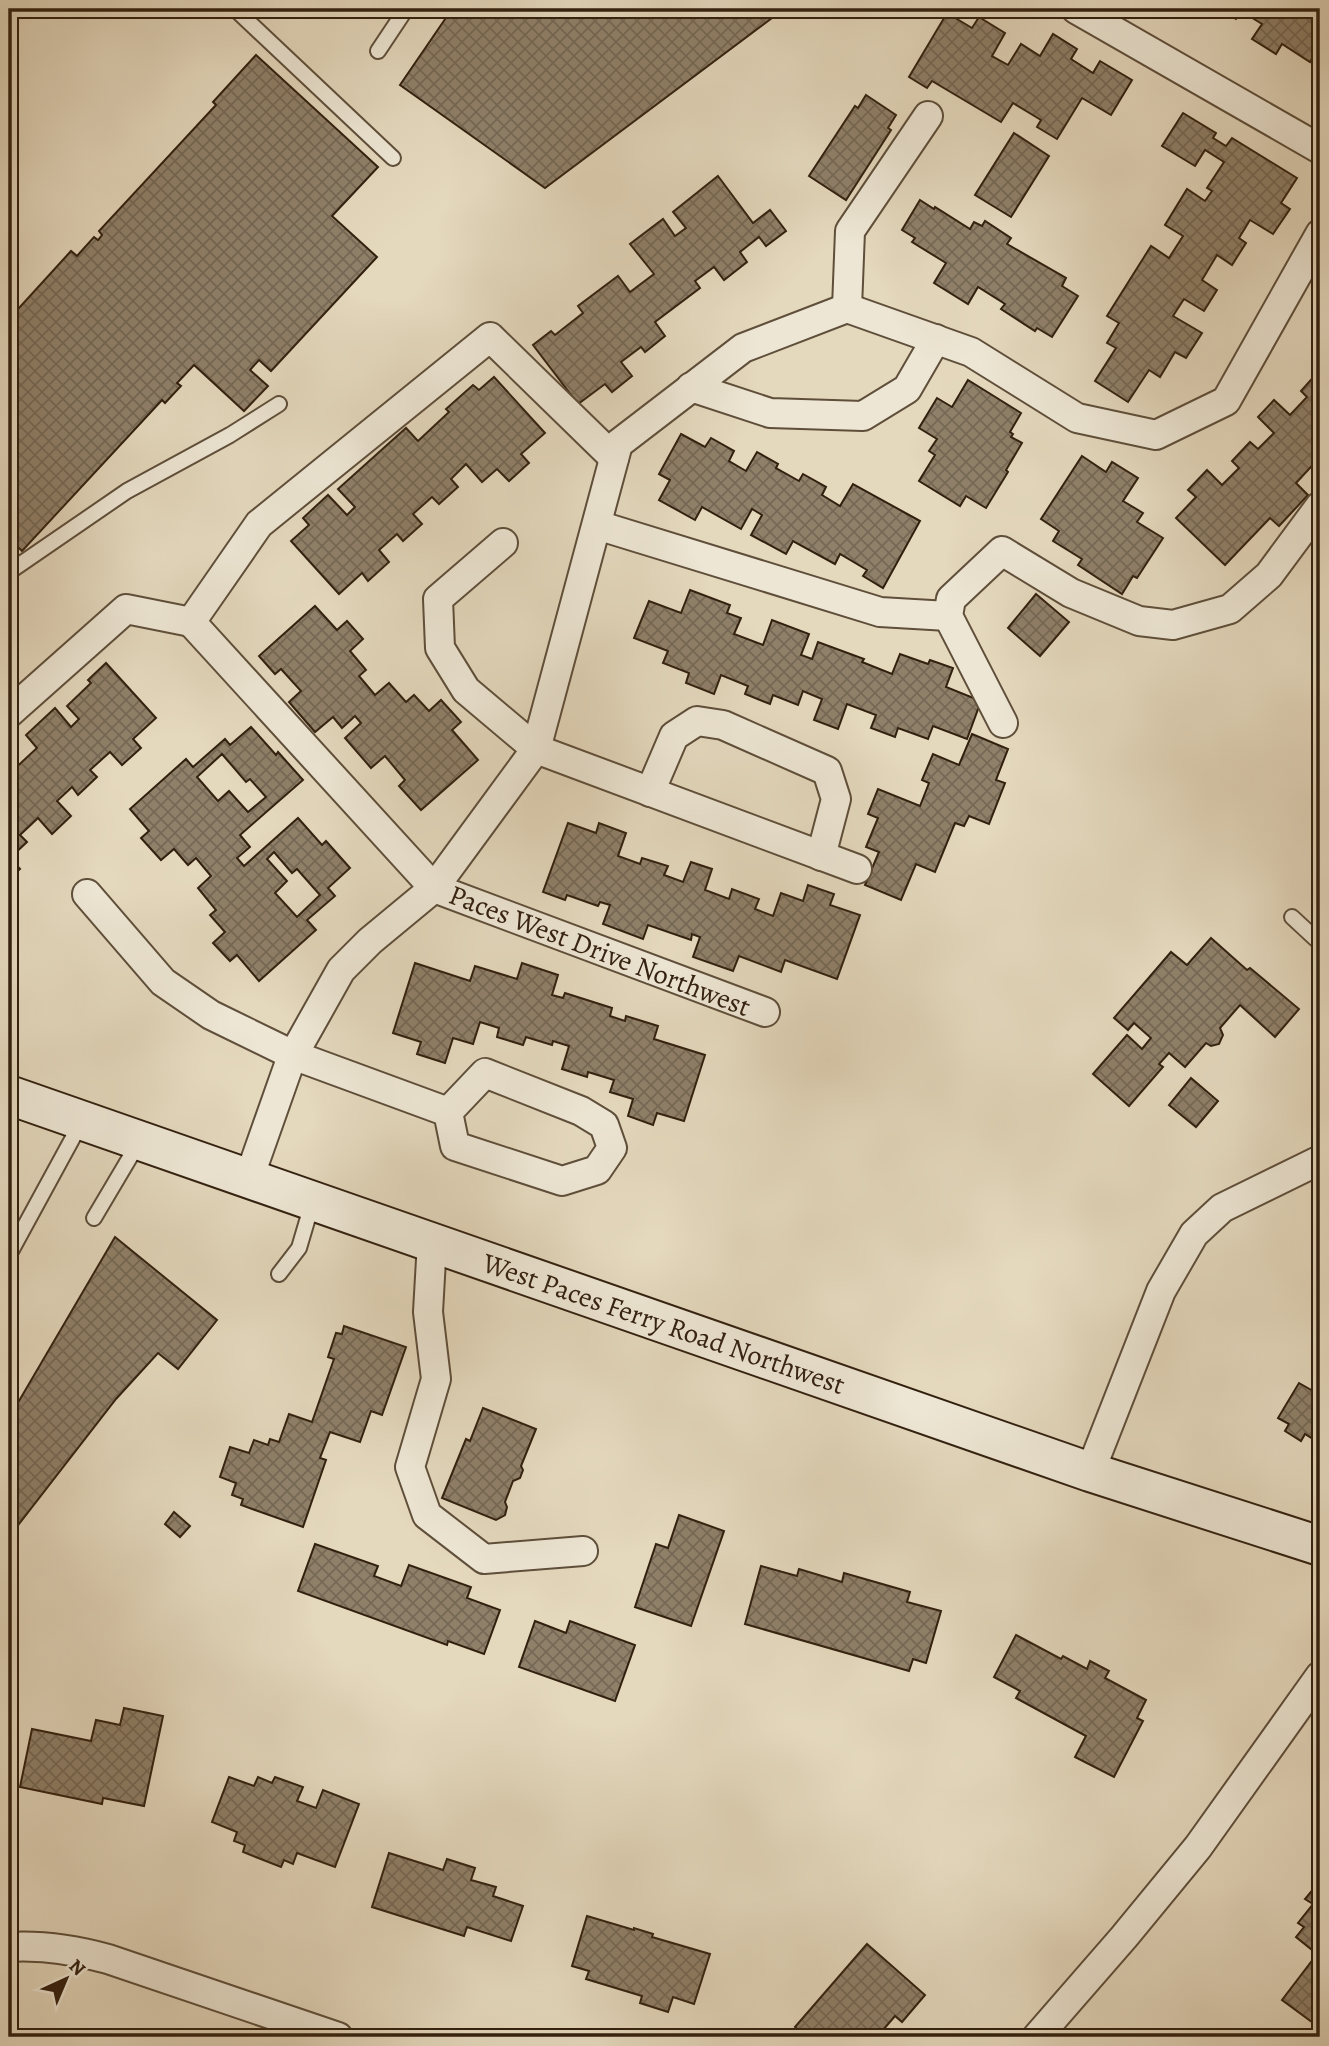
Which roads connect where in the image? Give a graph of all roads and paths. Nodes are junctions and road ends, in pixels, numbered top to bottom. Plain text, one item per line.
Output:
1 (235, 9) edge
2 (406, 9) edge
3 (1076, 9) edge
4 (378, 51) dead end
5 (928, 116) dead end
6 (1320, 149) edge
7 (393, 158) dead end
8 (1320, 234) edge
9 (847, 308) junction
10 (936, 339) junction
11 (691, 387) junction
12 (279, 404) dead end
13 (614, 458) junction
14 (1320, 506) edge
15 (597, 525) junction
16 (503, 543) dead end
17 (9, 572) edge
18 (948, 616) junction
19 (191, 622) junction
20 (9, 713) edge
21 (1003, 723) dead end
22 (536, 749) junction
23 (650, 792) junction
24 (821, 856) junction
25 (857, 869) dead end
26 (434, 888) junction
27 (87, 894) dead end
28 (1292, 917) dead end
29 (1320, 943) edge
30 (765, 1012) dead end
31 (293, 1055) junction
32 (9, 1096) edge
33 (448, 1112) junction
34 (82, 1121) junction
35 (139, 1141) junction
36 (1320, 1160) edge
37 (249, 1178) junction
38 (313, 1200) junction
39 (94, 1218) dead end
40 (432, 1242) junction
41 (9, 1255) edge
42 (279, 1274) dead end
43 (1090, 1472) junction
44 (1320, 1546) edge
45 (583, 1551) dead end
46 (1320, 1676) edge
47 (9, 1947) edge
48 (338, 2037) edge
49 (1037, 2037) edge

1 - 7 lane
2 - 4 lane
3 - 6 street
5 - 9 street
8 - 10 street
9 - 10 street
9 - 11 street, Paces West Drive Northwest
10 - 11 street
11 - 13 street, Paces West Drive Northwest
12 - 17 lane
13 - 15 street, Paces West Drive Northwest
13 - 19 street
14 - 18 street
15 - 18 street
15 - 22 street, Paces West Drive Northwest
16 - 22 street
18 - 21 street
19 - 20 street
19 - 26 street
22 - 23 street
22 - 26 street, Paces West Drive Northwest
23 - 24 street
23 - 24 street
24 - 25 street
26 - 30 street, Paces West Drive Northwest
26 - 31 street, Paces West Drive Northwest
27 - 31 street
28 - 29 lane
31 - 33 street
31 - 37 street, Paces West Drive Northwest
32 - 34 main road, West Paces Ferry Road Northwest
33 - 33 street
34 - 35 main road, West Paces Ferry Road Northwest
34 - 41 lane
35 - 37 main road, West Paces Ferry Road Northwest
35 - 39 lane
36 - 43 street
37 - 38 main road, West Paces Ferry Road Northwest
38 - 40 main road, West Paces Ferry Road Northwest
38 - 42 lane
40 - 43 main road, West Paces Ferry Road Northwest
40 - 45 street
43 - 44 main road, West Paces Ferry Road Northwest
46 - 49 street
47 - 48 street

